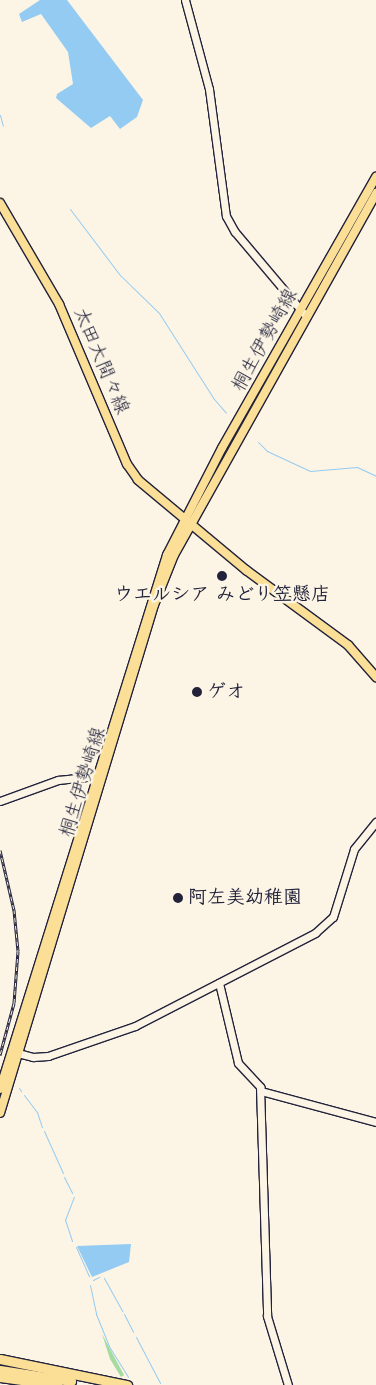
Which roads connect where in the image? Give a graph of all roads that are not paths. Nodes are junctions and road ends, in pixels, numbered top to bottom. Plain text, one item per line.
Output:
1 (185, 0) edge
2 (376, 177) edge
3 (376, 193) edge
4 (0, 203) edge
5 (303, 313) junction
6 (186, 522) junction
7 (376, 677) edge
8 (96, 776) junction
9 (0, 801) edge
10 (376, 822) edge
11 (219, 983) junction
12 (14, 1052) junction
13 (0, 1089) edge
14 (260, 1091) junction
15 (0, 1113) edge
16 (376, 1122) edge
17 (0, 1359) edge
18 (0, 1370) edge
19 (0, 1377) edge
20 (57, 1385) edge
21 (101, 1385) edge
22 (127, 1385) edge
23 (288, 1385) edge

1 - 5 street
2 - 5 main road, 桐生伊勢崎線
3 - 5 main road, 桐生伊勢崎線
4 - 6 main road, 太田大間々線
5 - 6 main road, 桐生伊勢崎線
6 - 7 main road, 太田大間々線
6 - 8 main road, 桐生伊勢崎線
6 - 12 main road, 桐生伊勢崎線
8 - 9 street
8 - 12 main road, 桐生伊勢崎線
10 - 11 street
11 - 12 street
11 - 14 street
12 - 13 main road
12 - 15 main road
14 - 16 street
14 - 23 street
17 - 22 highway
18 - 21 highway
19 - 20 highway

